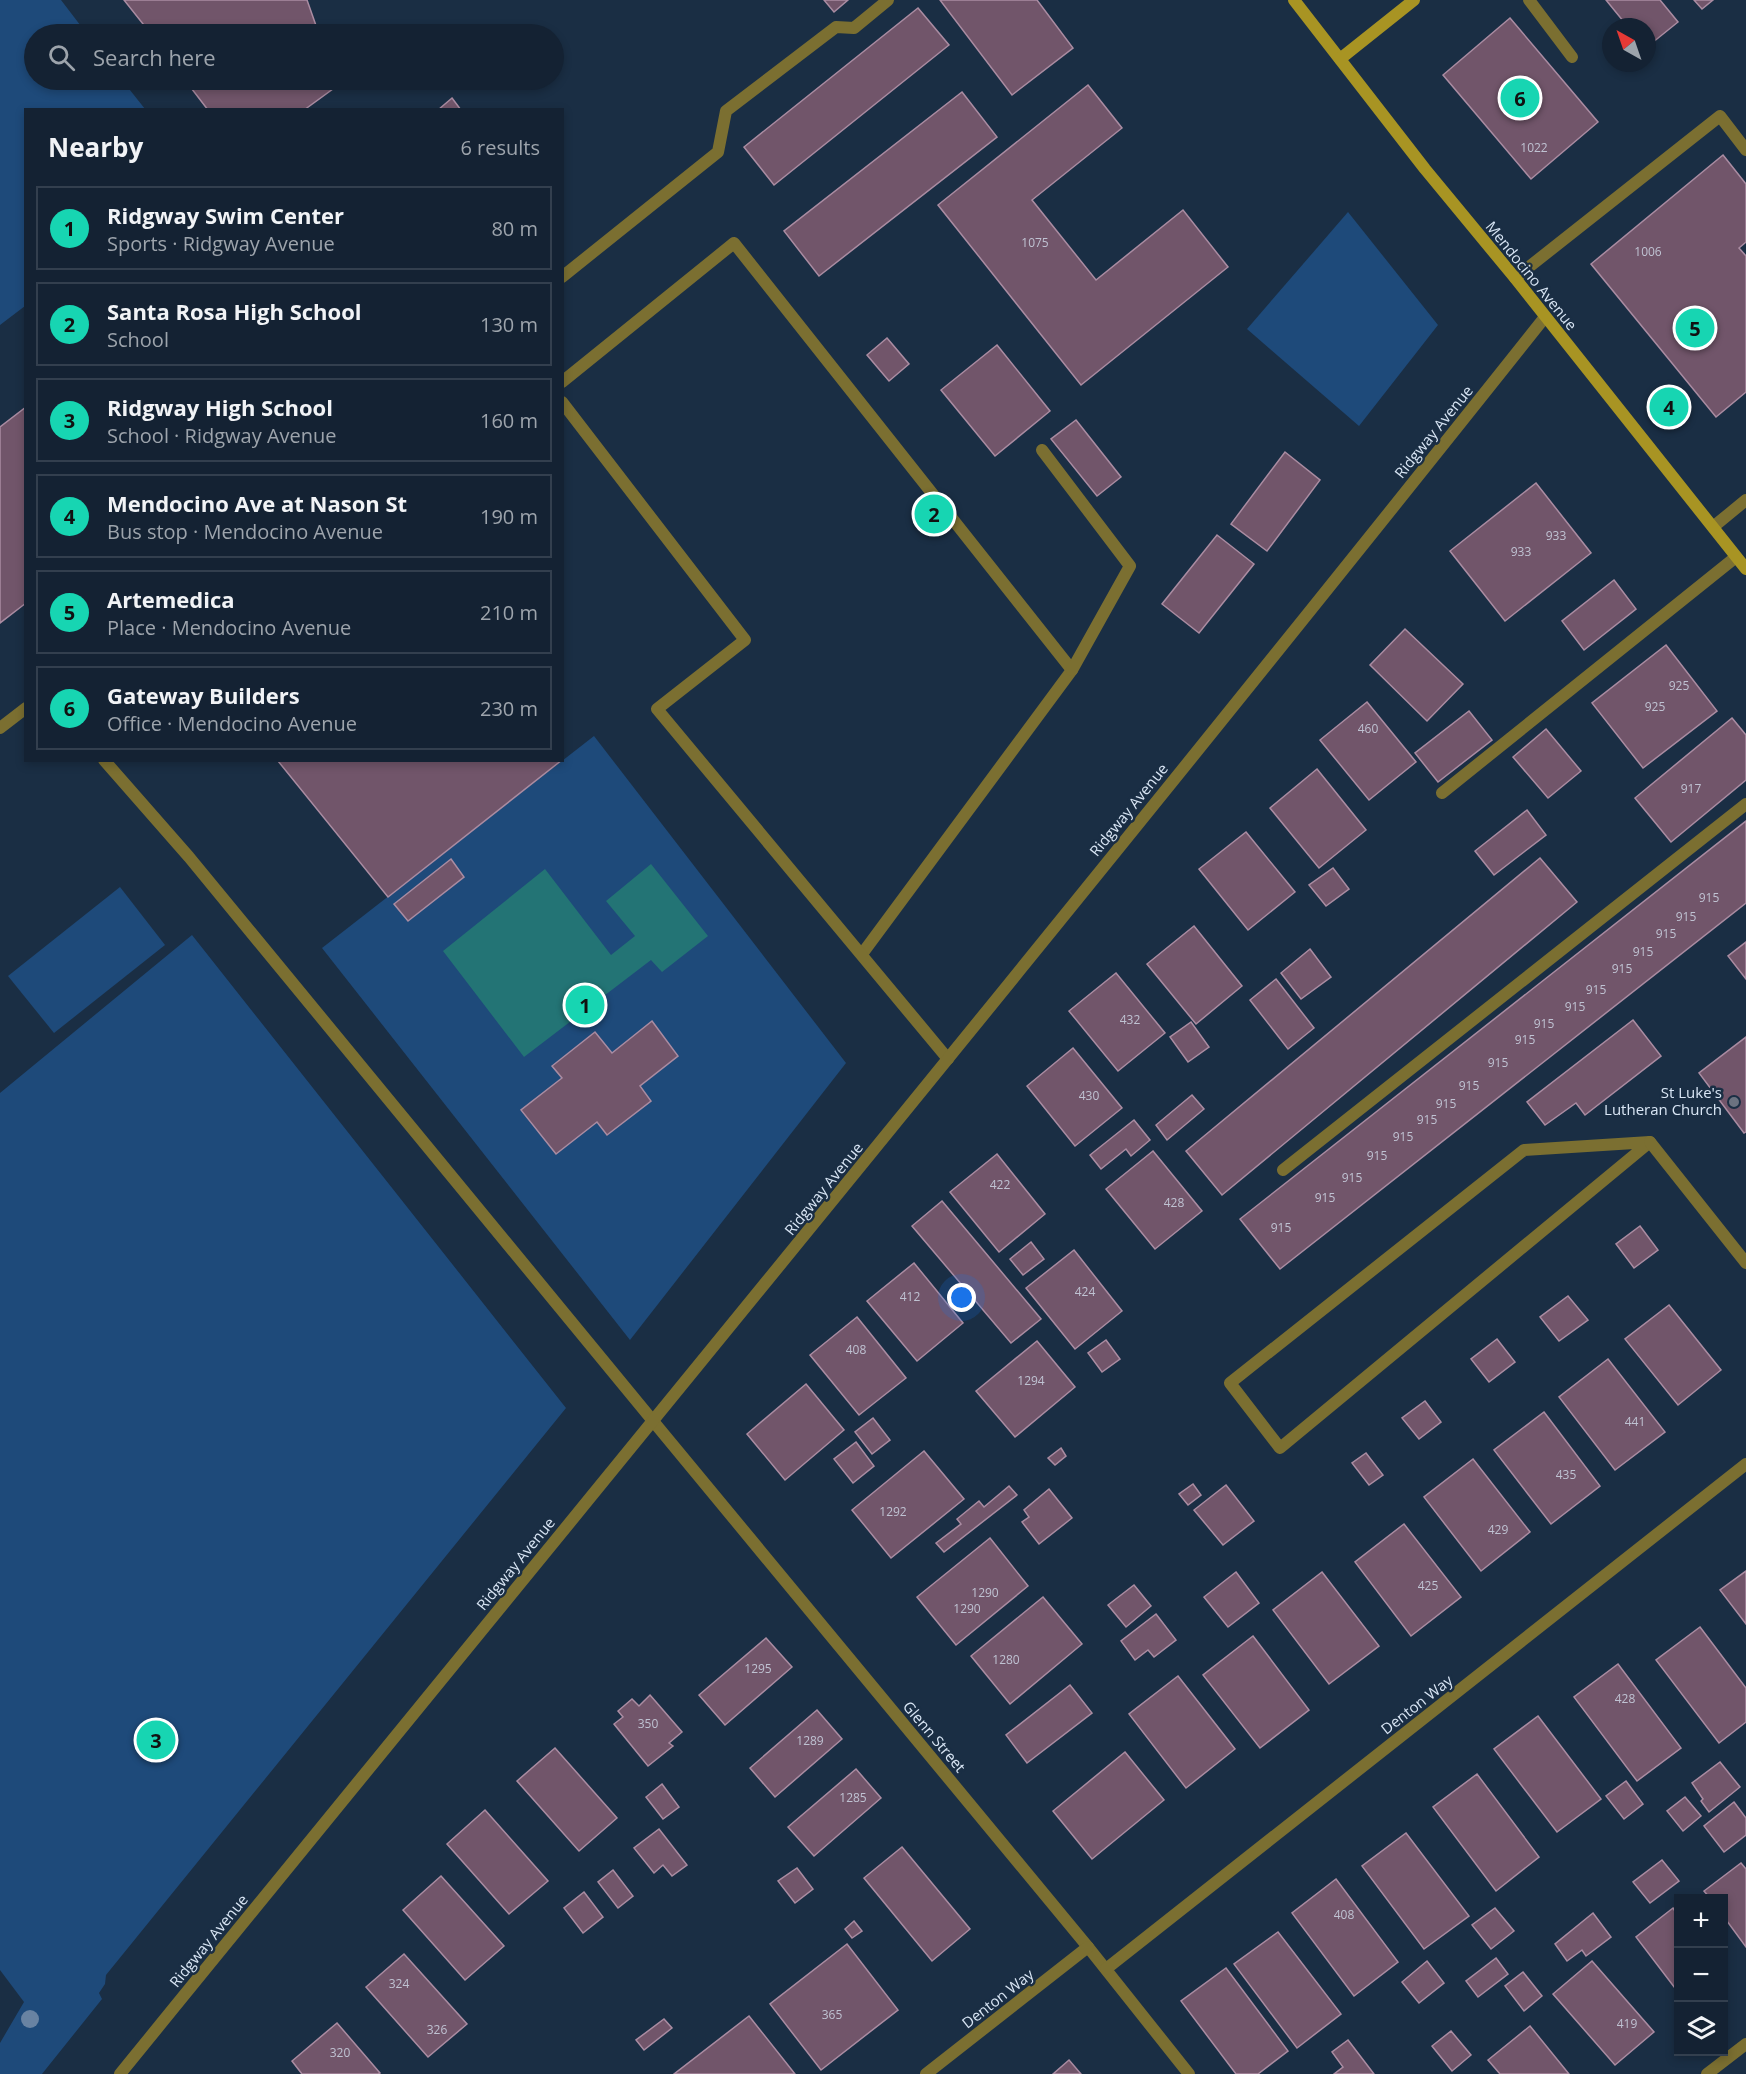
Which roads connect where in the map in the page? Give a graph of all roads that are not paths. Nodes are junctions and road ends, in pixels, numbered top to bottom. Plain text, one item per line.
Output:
1 (888, 0) edge
2 (1294, 0) edge
3 (1414, 0) edge
4 (1529, 0) edge
5 (1572, 57) dead end
6 (1340, 60) junction
7 (1746, 150) edge
8 (564, 275) edge
9 (1515, 278) junction
10 (1545, 317) junction
11 (564, 380) edge
12 (564, 405) edge
13 (1042, 450) dead end
14 (1746, 500) edge
15 (1713, 527) junction
16 (1736, 556) junction
17 (1746, 569) edge
18 (1072, 670) junction
19 (24, 710) edge
20 (0, 728) edge
21 (106, 762) edge
22 (1442, 793) dead end
23 (1746, 804) edge
24 (862, 954) junction
25 (948, 1059) junction
26 (1650, 1142) junction
27 (1283, 1170) dead end
28 (1746, 1263) edge
29 (653, 1421) junction
30 (1746, 1464) edge
31 (1088, 1947) junction
32 (1106, 1969) junction
33 (1746, 2044) edge
34 (120, 2074) edge
35 (926, 2074) edge
36 (1189, 2074) edge
37 (1707, 2074) edge

1 - 8 street
2 - 6 main road, Mendocino Avenue
3 - 6 main road
4 - 5 street
6 - 9 main road, Mendocino Avenue
7 - 9 street
9 - 10 main road, Mendocino Avenue
10 - 15 main road, Mendocino Avenue
10 - 25 street, Ridgway Avenue
11 - 18 street
12 - 24 street
13 - 18 street
14 - 15 street
15 - 16 main road, Mendocino Avenue
16 - 17 main road, Mendocino Avenue
16 - 22 street
18 - 24 street
19 - 20 street
21 - 29 street, Glenn Street
23 - 27 street
24 - 25 street
25 - 29 street, Ridgway Avenue
26 - 26 street
26 - 28 street
29 - 31 street, Glenn Street
29 - 34 street, Ridgway Avenue
30 - 32 street, Denton Way
31 - 32 street, Glenn Street
31 - 35 street, Denton Way
32 - 36 street, Glenn Street
33 - 37 street

